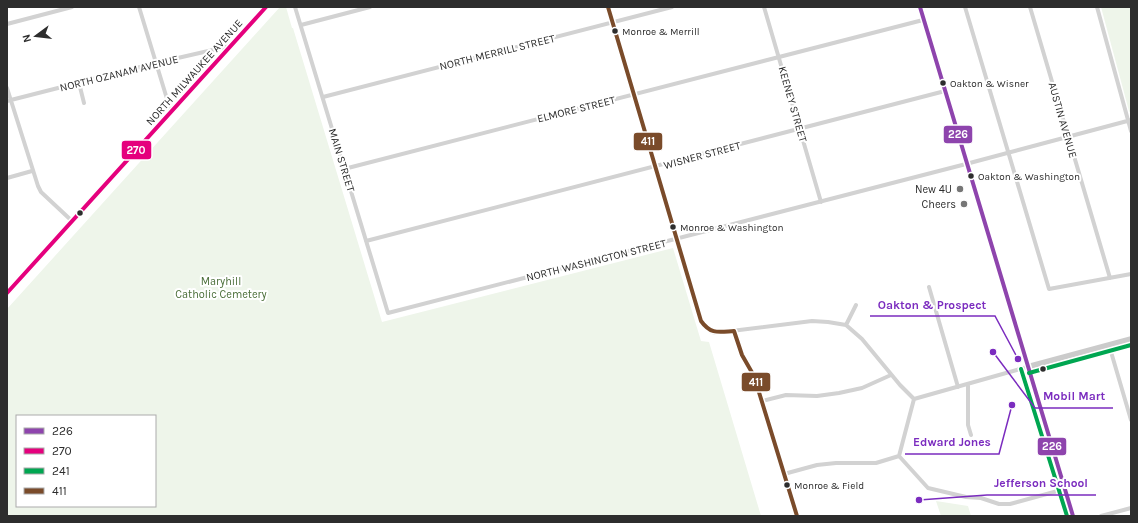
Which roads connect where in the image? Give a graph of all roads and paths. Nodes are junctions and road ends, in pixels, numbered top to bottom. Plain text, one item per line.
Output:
1 (72, 7) edge
2 (139, 7) edge
3 (266, 7) edge
4 (295, 7) edge
5 (370, 7) edge
6 (608, 7) edge
7 (672, 7) edge
8 (764, 7) edge
9 (920, 7) edge
10 (965, 7) edge
11 (1030, 7) edge
12 (1098, 7) edge
13 (923, 20) junction
14 (612, 22) junction
15 (7, 24) edge
16 (301, 25) junction
17 (231, 45) junction
18 (779, 57) junction
19 (156, 62) junction
20 (79, 82) junction
21 (7, 88) edge
22 (945, 91) junction
23 (634, 94) junction
24 (323, 97) junction
25 (9, 101) edge
26 (84, 103) dead end
27 (171, 112) junction
28 (1130, 121) edge
29 (800, 129) junction
30 (1131, 131) edge
31 (1068, 137) junction
32 (1009, 153) junction
33 (966, 164) junction
34 (656, 167) junction
35 (344, 169) junction
36 (32, 171) junction
37 (7, 178) edge
38 (821, 202) junction
39 (72, 221) junction
40 (677, 239) junction
41 (366, 241) junction
42 (1131, 274) edge
43 (1110, 278) junction
44 (929, 287) dead end
45 (7, 293) edge
46 (856, 304) dead end
47 (388, 313) joint
48 (846, 325) junction
49 (734, 331) junction
50 (1131, 339) edge
51 (1109, 345) junction
52 (1027, 367) junction
53 (891, 375) junction
54 (968, 384) junction
55 (958, 387) junction
56 (914, 399) junction
57 (762, 401) junction
58 (1131, 420) edge
59 (971, 435) dead end
60 (899, 456) junction
61 (784, 474) junction
62 (1064, 489) junction
63 (1131, 508) edge
64 (796, 516) edge
65 (1072, 516) edge
66 (1101, 516) edge

1 - 15 street
2 - 19 street
3 - 17 main road, NORTH MILWAUKEE AVENUE
4 - 16 street, MAIN STREET
5 - 16 street
6 - 14 street
7 - 14 street, NORTH MERRILL STREET
8 - 18 street, KEENEY STREET
9 - 13 main road
10 - 32 street
11 - 31 street, AUSTIN AVENUE
12 - 28 street
13 - 18 street, ELMORE STREET
13 - 22 main road
14 - 23 street
14 - 24 street, NORTH MERRILL STREET
16 - 24 street, MAIN STREET
17 - 19 street, NORTH OZANAM AVENUE
17 - 27 main road, NORTH MILWAUKEE AVENUE
18 - 23 street, ELMORE STREET
18 - 29 street, KEENEY STREET
19 - 20 street, NORTH OZANAM AVENUE
19 - 27 street
20 - 25 street, NORTH OZANAM AVENUE
20 - 26 street
21 - 25 street
22 - 29 street, WISNER STREET
22 - 33 main road
23 - 34 street
23 - 35 street, ELMORE STREET
24 - 35 street, MAIN STREET
25 - 36 street
27 - 39 main road, NORTH MILWAUKEE AVENUE
28 - 30 street
28 - 31 street, NORTH WASHINGTON STREET
29 - 34 street, WISNER STREET
29 - 38 street, KEENEY STREET
31 - 32 street, NORTH WASHINGTON STREET
31 - 43 street, AUSTIN AVENUE
32 - 33 street, NORTH WASHINGTON STREET
32 - 43 street
33 - 38 street, NORTH WASHINGTON STREET
33 - 52 main road
34 - 40 street
34 - 41 street, WISNER STREET
35 - 41 street, MAIN STREET
36 - 37 street
36 - 39 street
38 - 40 street, NORTH WASHINGTON STREET
39 - 45 main road, NORTH MILWAUKEE AVENUE
40 - 47 street, NORTH WASHINGTON STREET
40 - 49 street
41 - 47 street, MAIN STREET
42 - 43 street
44 - 55 street
46 - 48 street
48 - 49 street
48 - 53 street
49 - 57 street
50 - 51 main road
51 - 52 main road
51 - 58 street
52 - 54 street
52 - 62 main road
53 - 56 street
53 - 57 street
54 - 55 street
54 - 59 street
55 - 56 street
56 - 60 street
57 - 61 street
60 - 61 street
60 - 62 street
61 - 64 street
62 - 65 main road
63 - 66 street

